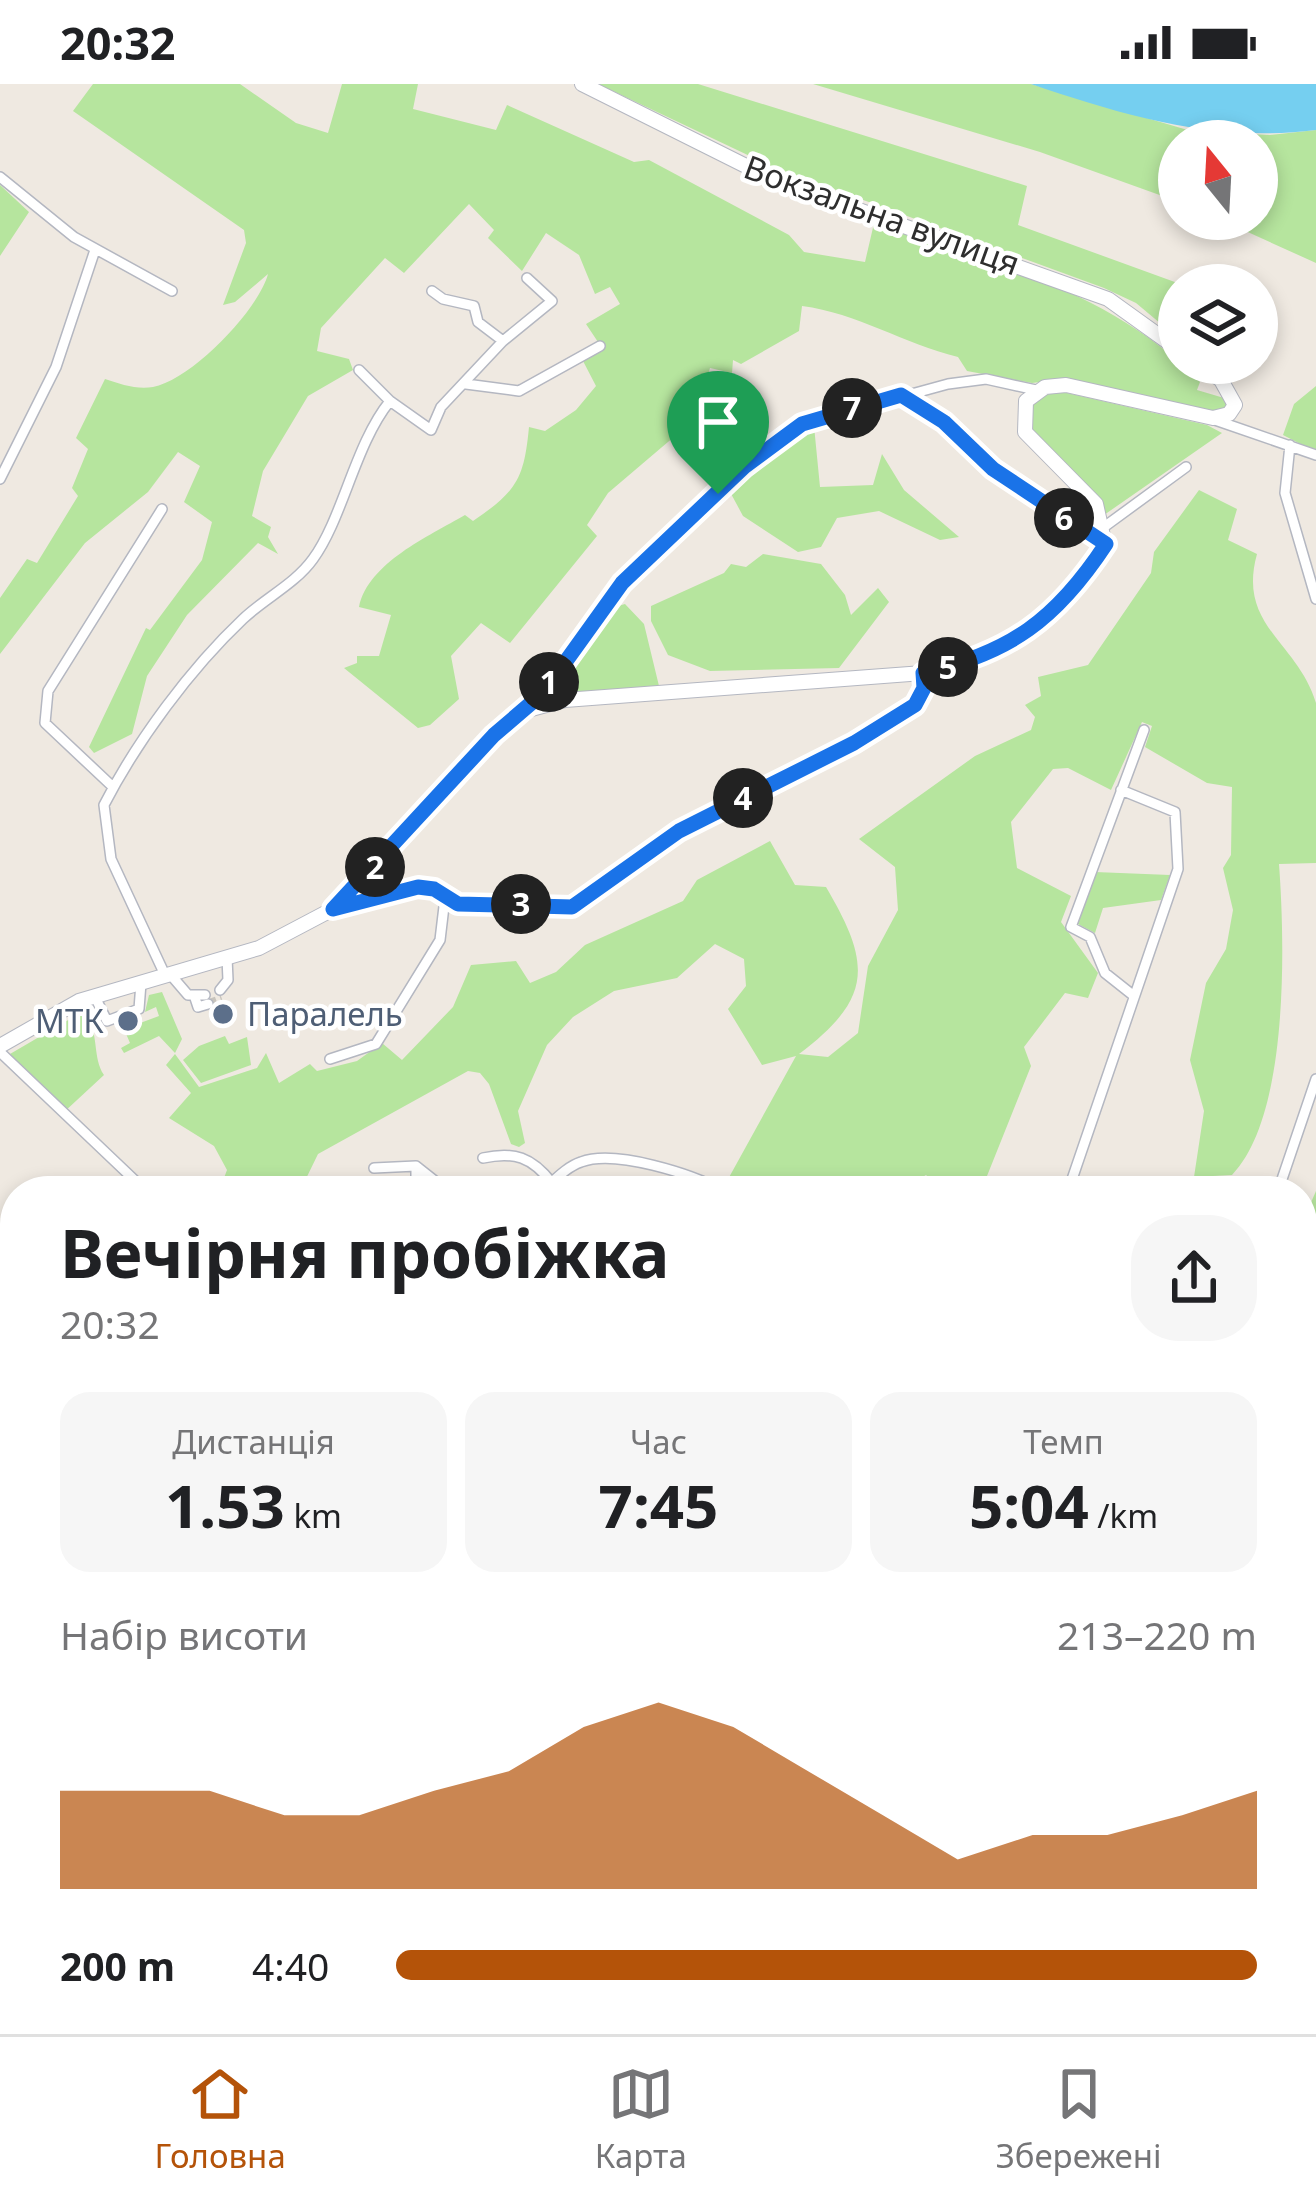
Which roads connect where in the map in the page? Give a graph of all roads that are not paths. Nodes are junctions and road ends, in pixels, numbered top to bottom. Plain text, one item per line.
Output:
1 (582, 84) edge
2 (0, 177) edge
3 (94, 250) junction
4 (527, 278) dead end
5 (172, 291) dead end
6 (432, 291) dead end
7 (1158, 335) edge
8 (503, 341) junction
9 (600, 346) dead end
10 (359, 370) dead end
11 (466, 384) junction
12 (1223, 384) edge
13 (1036, 390) junction
14 (901, 395) junction
15 (390, 401) junction
16 (1201, 416) junction
17 (1290, 445) junction
18 (1316, 455) edge
19 (1186, 467) dead end
20 (0, 479) edge
21 (162, 509) dead end
22 (1104, 527) junction
23 (1106, 544) junction
24 (1316, 599) edge
25 (923, 673) junction
26 (524, 711) junction
27 (1144, 730) dead end
28 (113, 787) junction
29 (1121, 790) junction
30 (445, 898) junction
31 (333, 909) junction
32 (227, 958) junction
33 (167, 975) junction
34 (140, 982) junction
35 (94, 995) junction
36 (221, 995) dead end
37 (1134, 996) junction
38 (203, 999) dead end
39 (0, 1049) edge
40 (330, 1059) dead end
41 (1316, 1079) edge
42 (483, 1158) dead end
43 (416, 1166) junction
44 (374, 1168) dead end
45 (126, 1176) edge
46 (416, 1176) edge
47 (429, 1176) edge
48 (544, 1176) edge
49 (563, 1176) edge
50 (692, 1176) edge
51 (1073, 1176) edge
52 (1283, 1176) edge

1 - 7 main road, Вокзальна вулиця
2 - 3 street
3 - 5 street
3 - 20 street
4 - 8 street
6 - 8 street
8 - 11 street
9 - 11 street
10 - 15 street
11 - 15 street
12 - 16 main road
13 - 14 street
13 - 16 main road
13 - 22 main road
14 - 23 street
14 - 26 street
15 - 28 street
16 - 17 street
17 - 18 street
17 - 24 street
19 - 22 street
21 - 28 street
22 - 23 main road
23 - 25 main road
25 - 26 main road
25 - 30 street
26 - 31 main road
27 - 29 street
28 - 33 street
29 - 37 street
29 - 37 street
30 - 31 street
30 - 40 street
31 - 32 main road
32 - 33 main road
32 - 36 street
33 - 34 main road
33 - 38 street
34 - 35 main road
34 - 35 street
35 - 39 main road
37 - 51 street
39 - 45 street
41 - 52 street
42 - 48 street
43 - 44 street
43 - 46 street
43 - 47 street
49 - 50 street

